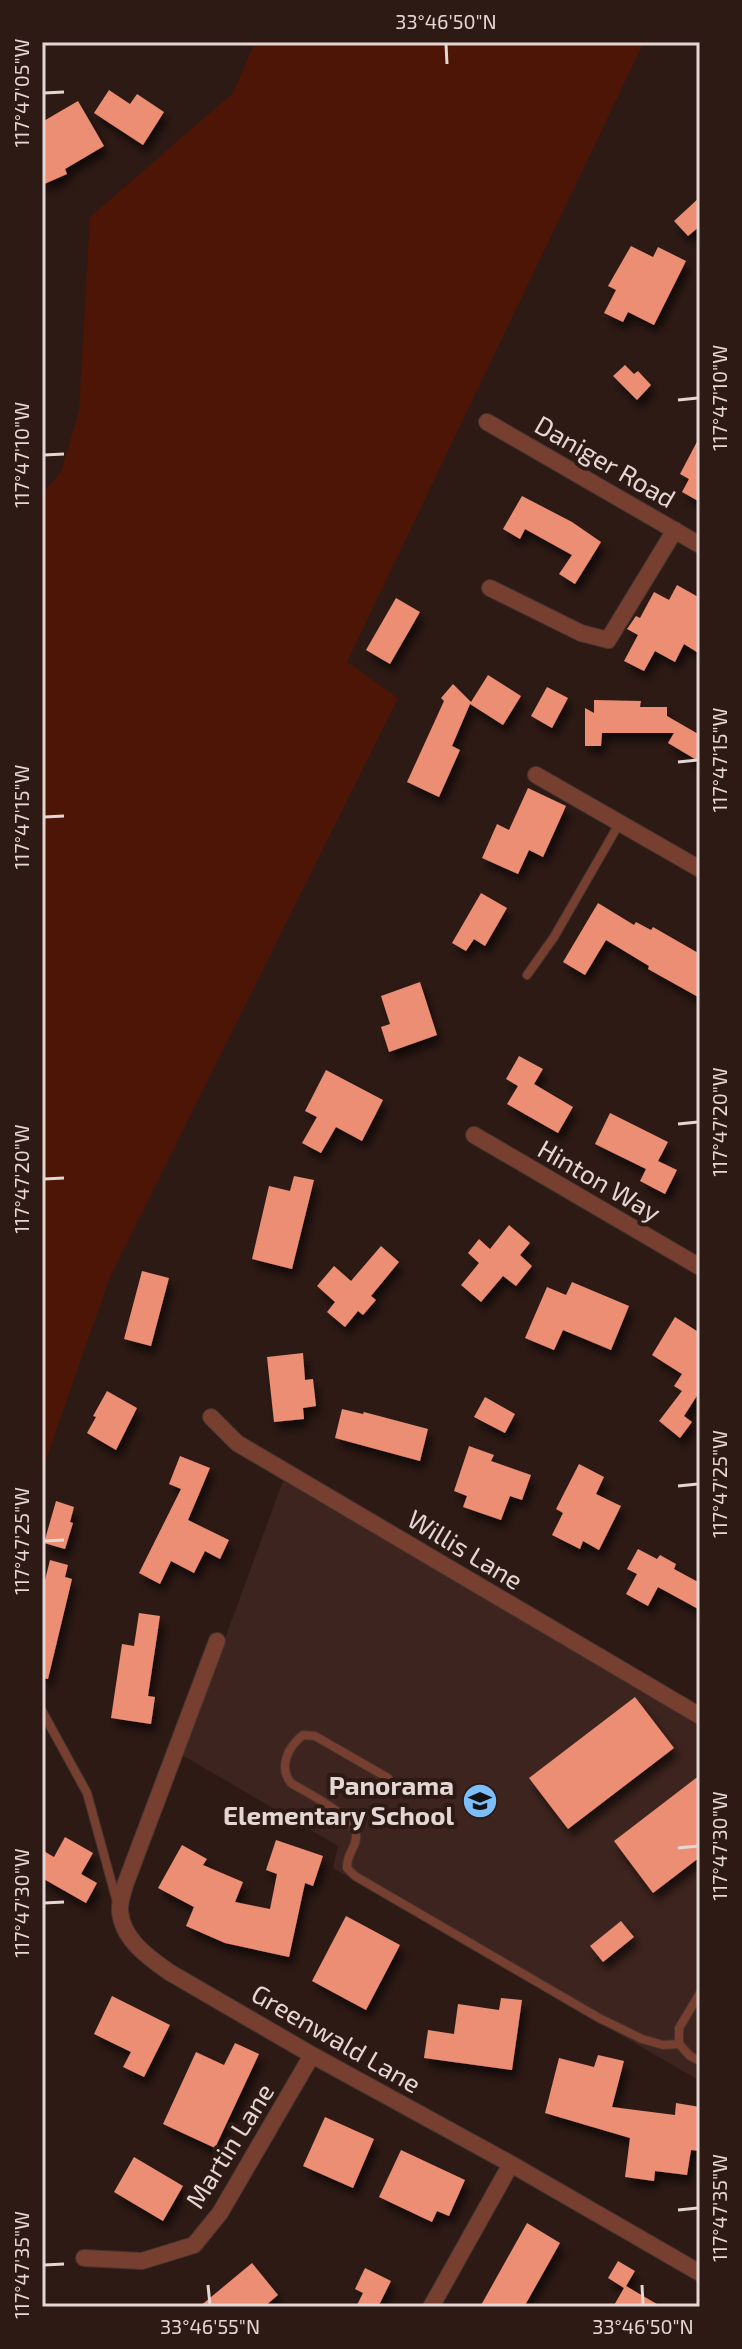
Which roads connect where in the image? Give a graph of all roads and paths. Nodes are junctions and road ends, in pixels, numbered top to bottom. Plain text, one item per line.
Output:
1 (487, 422) dead end
2 (675, 530) junction
3 (700, 545) edge
4 (490, 588) dead end
5 (536, 775) dead end
6 (620, 823) junction
7 (700, 869) edge
8 (527, 975) dead end
9 (474, 1135) dead end
10 (700, 1267) edge
11 (211, 1417) dead end
12 (217, 1641) dead end
13 (42, 1711) edge
14 (700, 1716) edge
15 (388, 1778) dead end
16 (120, 1910) junction
17 (700, 1993) edge
18 (679, 2044) junction
19 (312, 2055) junction
20 (700, 2061) edge
21 (511, 2164) junction
22 (84, 2258) dead end
23 (700, 2273) edge
24 (431, 2307) edge

1 - 2 street, Daniger Road
2 - 3 street, Daniger Road
2 - 4 street
5 - 6 street
6 - 7 street
6 - 8 lane
9 - 10 street, Hinton Way
11 - 14 street, Willis Lane
12 - 16 street
13 - 16 lane
15 - 18 lane
16 - 19 street, Greenwald Lane
17 - 18 lane
18 - 20 lane
19 - 21 street, Greenwald Lane
19 - 22 street, Martin Lane
21 - 23 street, Greenwald Lane
21 - 24 street

